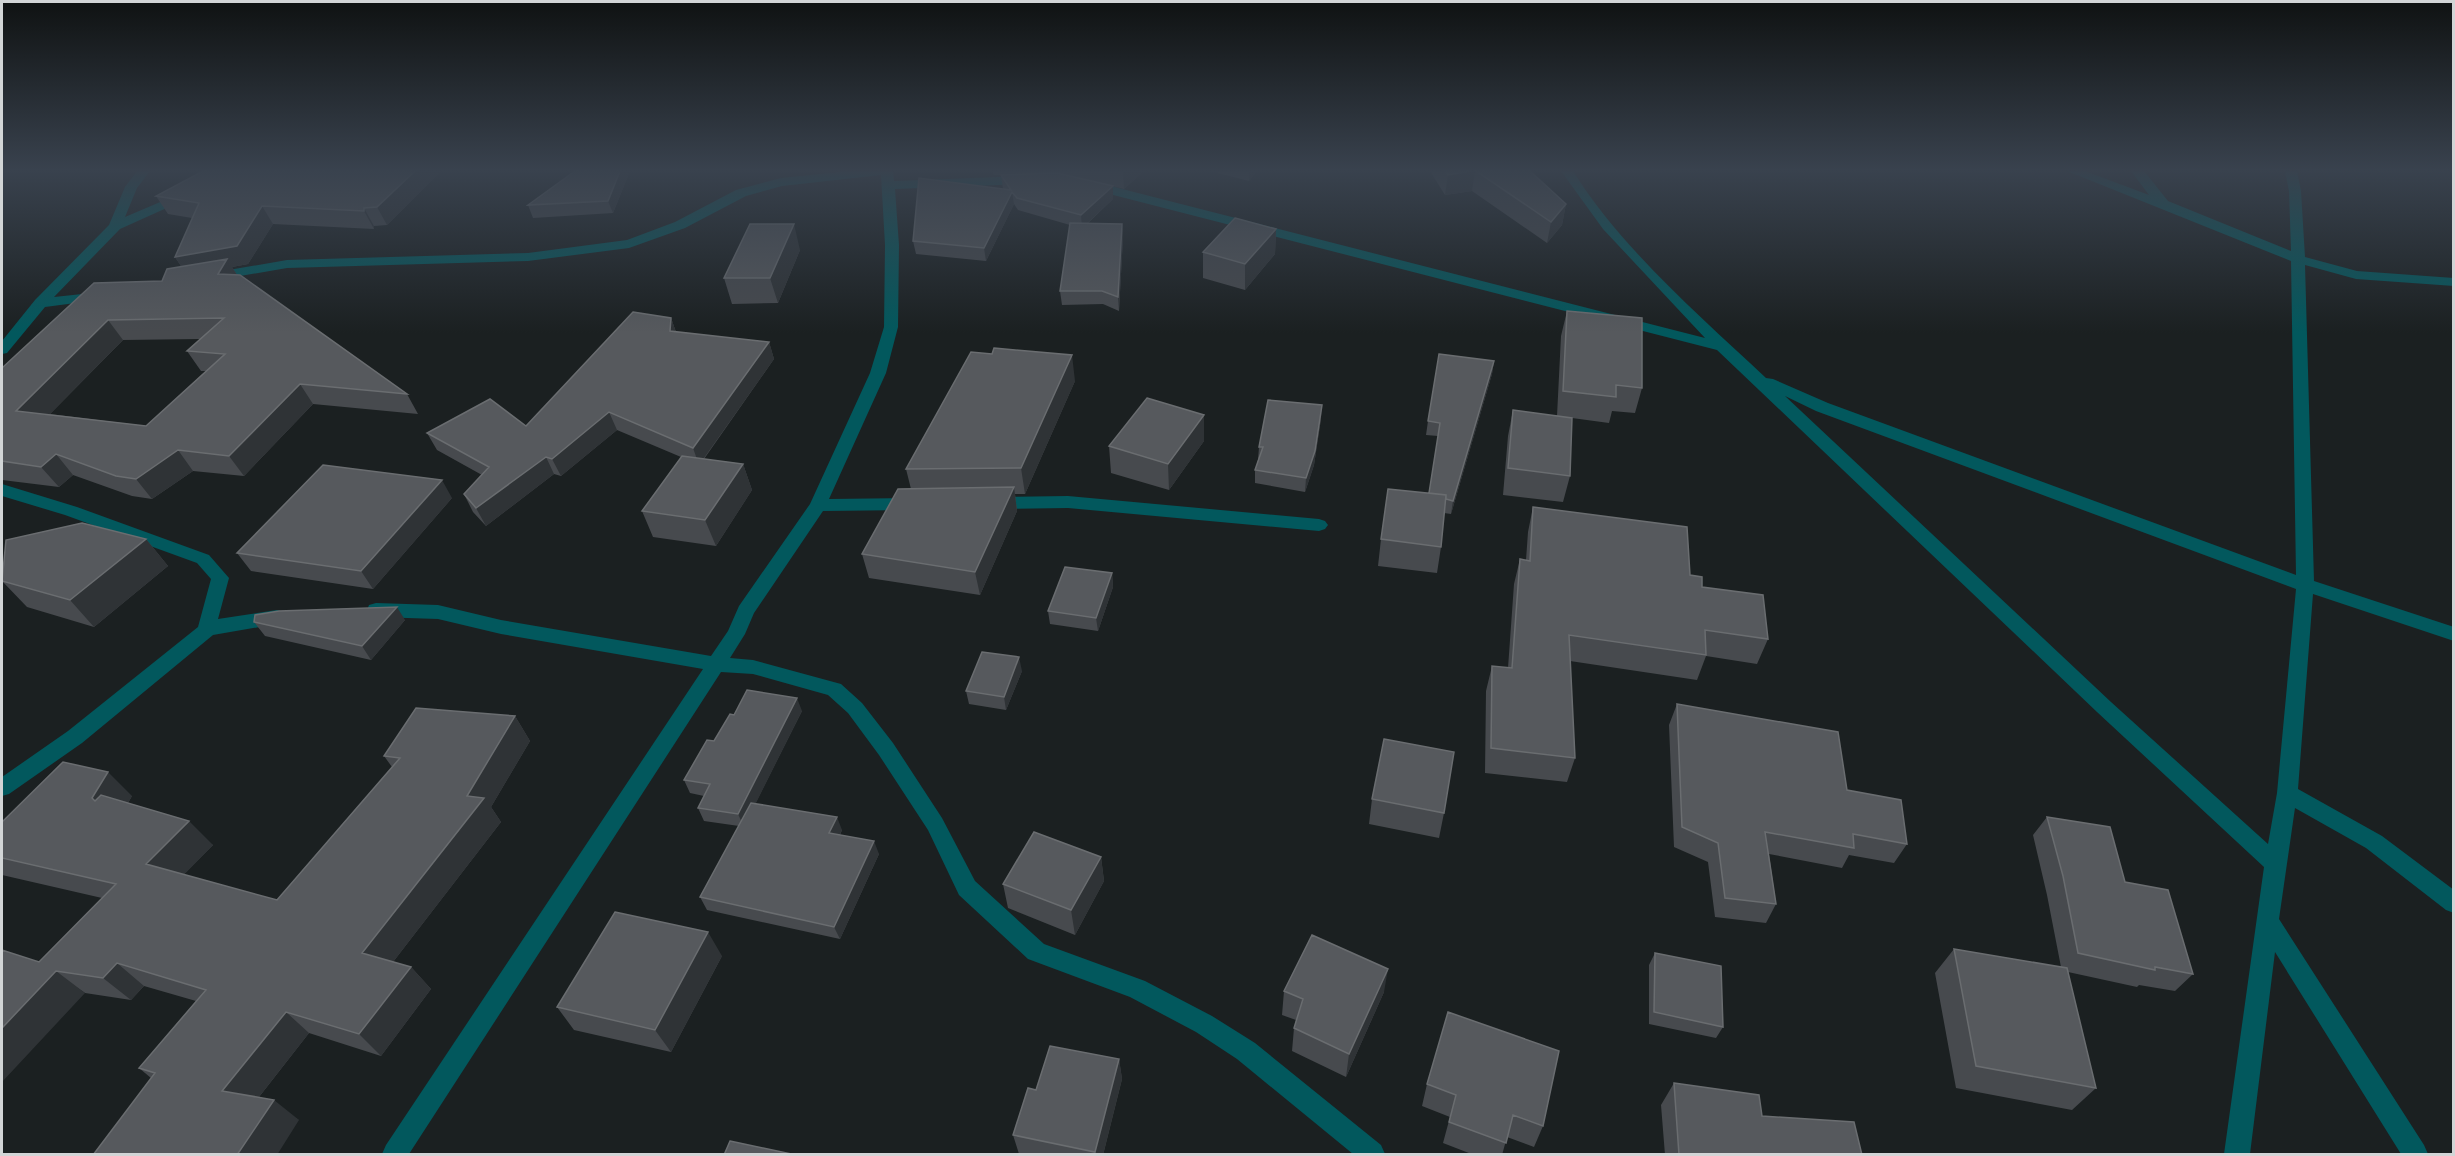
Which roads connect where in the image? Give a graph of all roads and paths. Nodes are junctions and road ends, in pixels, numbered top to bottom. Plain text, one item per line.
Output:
1 (680, 225) edge
2 (891, 225) edge
3 (1246, 225) edge
4 (1607, 225) edge
5 (2214, 225) edge
6 (2296, 225) edge
7 (115, 226) edge
8 (2298, 259) junction
9 (196, 280) edge
10 (2454, 282) edge
11 (117, 293) edge
12 (40, 303) junction
13 (1720, 346) junction
14 (2, 350) edge
15 (1756, 377) junction
16 (2, 490) edge
17 (973, 503) edge
18 (925, 504) edge
19 (818, 505) junction
20 (1319, 525) dead end
21 (2305, 585) junction
22 (355, 611) edge
23 (300, 615) edge
24 (206, 630) junction
25 (2454, 634) edge
26 (716, 664) junction
27 (2, 788) edge
28 (2287, 793) junction
29 (2275, 864) junction
30 (2454, 903) edge
31 (2269, 923) junction
32 (395, 1155) edge
33 (1372, 1155) edge
34 (2237, 1155) edge
35 (2415, 1155) edge

1 - 9 street
2 - 19 street
3 - 13 street
4 - 13 street
5 - 8 street
6 - 8 street
7 - 12 street
8 - 10 street
8 - 21 street
11 - 12 street
12 - 14 street
13 - 15 street
15 - 21 street
15 - 29 street
16 - 24 street
17 - 20 street
18 - 19 street
19 - 26 street
21 - 25 street
21 - 28 street
22 - 26 street
23 - 24 street
24 - 27 street
26 - 32 street
26 - 33 street
28 - 29 street
28 - 30 street
29 - 31 street
31 - 34 street
31 - 35 street

